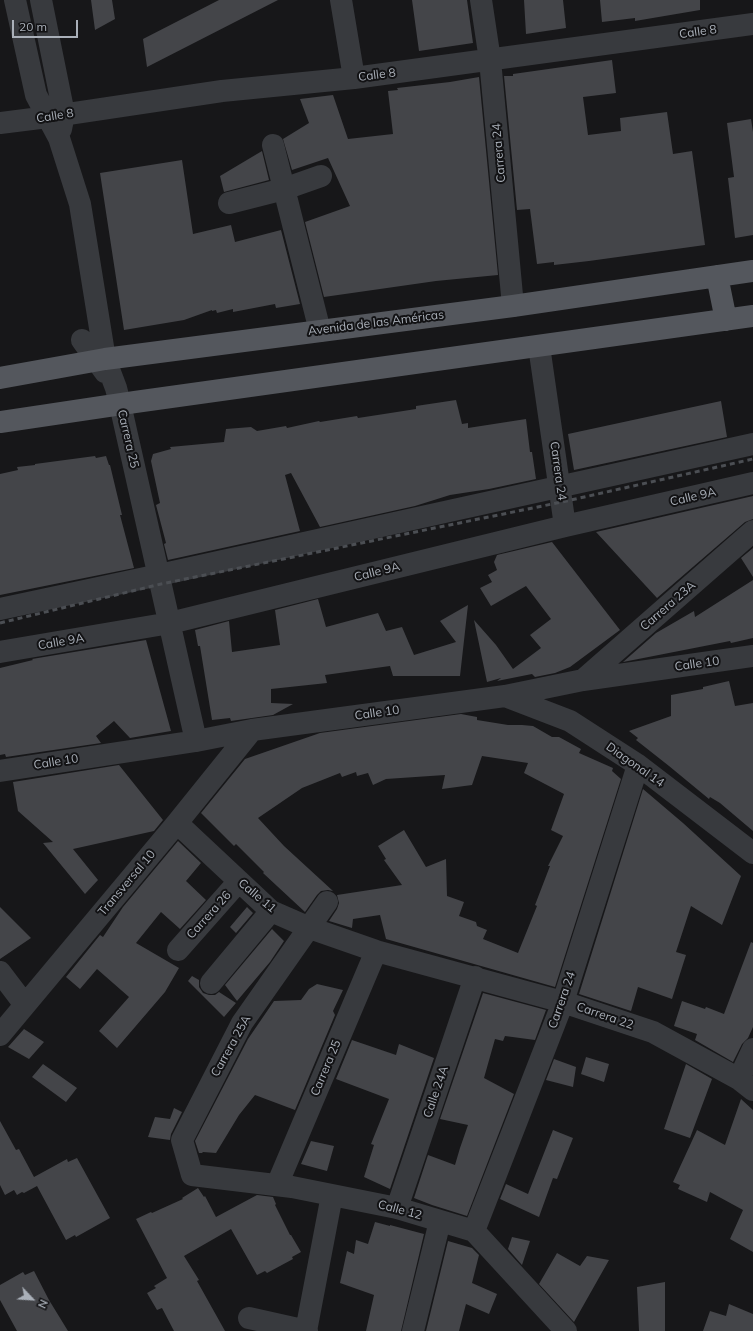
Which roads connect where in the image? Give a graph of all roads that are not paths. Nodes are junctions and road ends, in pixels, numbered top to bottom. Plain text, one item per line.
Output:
1 (15, 0) edge
2 (41, 0) edge
3 (341, 0) edge
4 (481, 0) edge
5 (753, 24) edge
6 (490, 60) junction
7 (354, 78) junction
8 (56, 116) junction
9 (0, 123) edge
10 (273, 145) dead end
11 (321, 176) dead end
12 (284, 189) junction
13 (229, 203) dead end
14 (753, 271) edge
15 (718, 276) junction
16 (513, 306) junction
17 (753, 316) edge
18 (726, 320) junction
19 (320, 331) junction
20 (539, 346) junction
21 (96, 361) junction
22 (0, 378) edge
23 (131, 408) junction
24 (0, 422) edge
25 (753, 444) edge
26 (753, 484) edge
27 (560, 487) junction
28 (565, 526) junction
29 (753, 531) edge
30 (159, 575) junction
31 (0, 609) edge
32 (170, 623) junction
33 (0, 652) edge
34 (753, 656) edge
35 (583, 680) junction
36 (505, 696) junction
37 (252, 730) junction
38 (196, 741) junction
39 (638, 765) junction
40 (0, 771) edge
41 (177, 822) junction
42 (753, 853) edge
43 (239, 881) junction
44 (328, 902) dead end
45 (271, 911) junction
46 (310, 928) junction
47 (178, 950) dead end
48 (376, 951) junction
49 (0, 972) edge
50 (475, 977) junction
51 (211, 983) dead end
52 (563, 1002) junction
53 (25, 1005) junction
54 (0, 1035) edge
55 (753, 1049) edge
56 (746, 1084) edge
57 (192, 1175) joint
58 (277, 1185) junction
59 (332, 1195) junction
60 (397, 1208) junction
61 (440, 1221) junction
62 (474, 1231) junction
63 (249, 1318) dead end
64 (307, 1331) edge
65 (413, 1331) edge
66 (566, 1331) edge

1 - 8 street, Carrera 25
2 - 8 street, Carrera 25
3 - 7 street
4 - 6 street, Carrera 24
5 - 6 street, Calle 8
6 - 7 street, Calle 8
6 - 16 street, Carrera 24
7 - 8 street, Calle 8
8 - 9 street, Calle 8
8 - 21 street, Carrera 25
10 - 12 street
11 - 12 street
12 - 13 street
12 - 19 street
14 - 15 main road, Avenida de las Américas
15 - 16 main road, Avenida de las Américas
15 - 18 main road
16 - 19 main road, Avenida de las Américas
17 - 18 main road
18 - 20 main road
19 - 21 main road, Avenida de las Américas
20 - 23 main road
20 - 27 street, Carrera 24
21 - 22 main road, Avenida de las Américas
21 - 23 street, Carrera 25
21 - 23 street
23 - 24 main road
23 - 30 street, Carrera 25
25 - 27 street
26 - 28 street, Calle 9A
27 - 28 street, Carrera 24
27 - 30 street
28 - 32 street, Calle 9A
29 - 35 street, Carrera 23A
30 - 31 street
30 - 32 street, Carrera 25
32 - 33 street, Calle 9A
32 - 38 street, Carrera 25
34 - 35 street, Calle 10
35 - 36 street, Calle 10
36 - 37 street, Calle 10
36 - 39 street, Diagonal 14
37 - 38 street, Calle 10
37 - 41 street, Transversal 10
38 - 40 street, Calle 10
39 - 42 street, Diagonal 14
39 - 52 street, Carrera 24
41 - 43 street, Calle 11
41 - 53 street, Transversal 10
43 - 45 street, Calle 11
43 - 47 street, Carrera 26
44 - 46 street, Carrera 25A
45 - 46 street, Calle 11
45 - 51 street
46 - 48 street, Calle 11
46 - 57 street, Carrera 25A
48 - 50 street, Carrera 22
48 - 58 street, Carrera 25
49 - 53 street
50 - 52 street, Carrera 22
50 - 60 street, Calle 24A
52 - 56 street, Carrera 22
52 - 62 street, Carrera 24
53 - 54 street, Transversal 10
55 - 56 street
57 - 58 street, Calle 12
58 - 59 street, Calle 12
59 - 60 street, Calle 12
59 - 64 street
60 - 61 street, Calle 12
61 - 62 street, Calle 12
61 - 65 street
62 - 66 street
63 - 64 street

